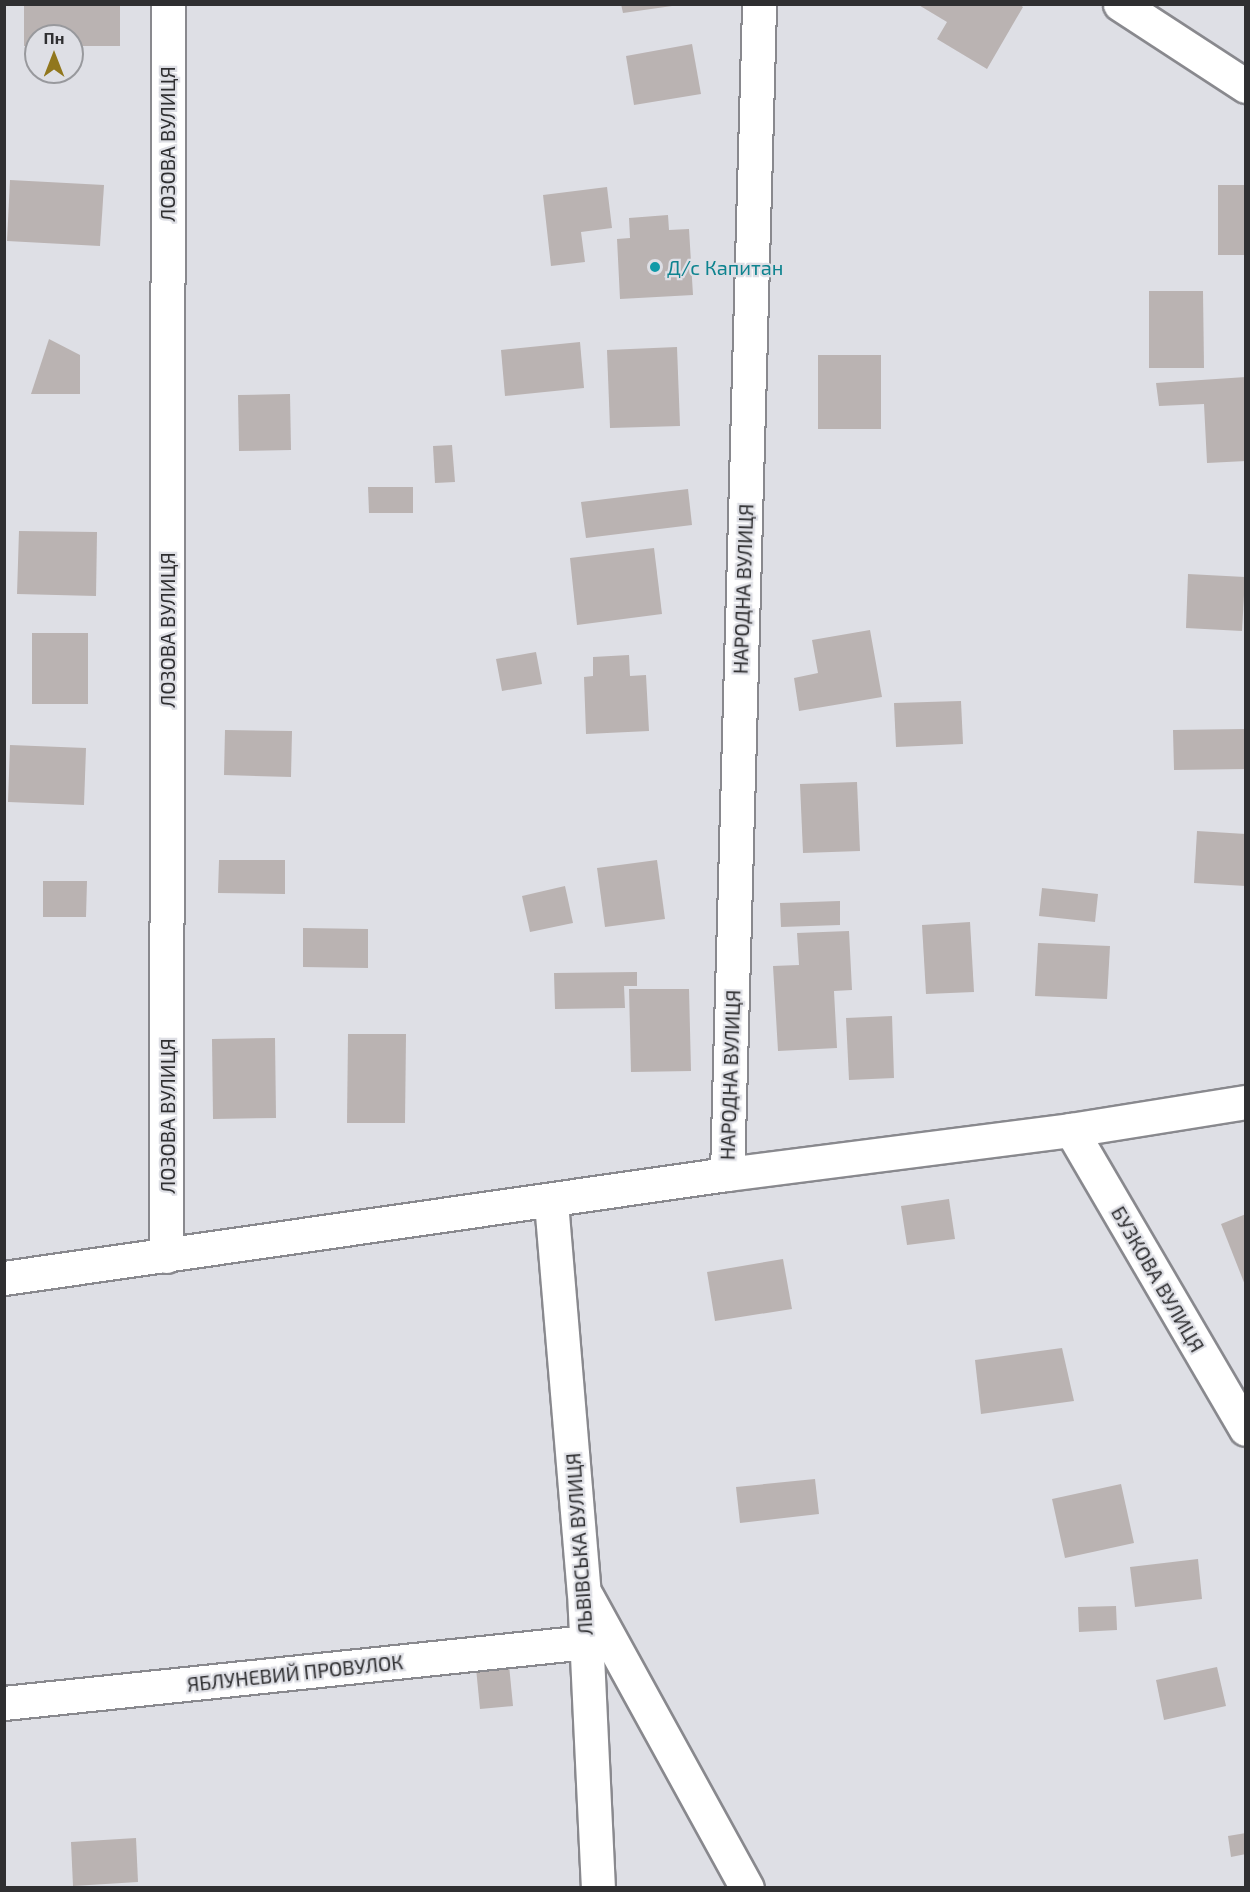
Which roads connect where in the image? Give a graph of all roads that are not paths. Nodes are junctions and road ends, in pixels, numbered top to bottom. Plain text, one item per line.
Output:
1 (168, 4) edge
2 (759, 4) edge
3 (1120, 4) edge
4 (1245, 86) edge
5 (1245, 1102) edge
6 (1071, 1130) junction
7 (728, 1174) junction
8 (551, 1202) junction
9 (166, 1256) junction
10 (4, 1278) edge
11 (1245, 1429) edge
12 (584, 1592) junction
13 (586, 1642) junction
14 (4, 1703) edge
15 (598, 1887) edge
16 (747, 1887) edge

1 - 9 street, ЛОЗОВА ВУЛИЦЯ
2 - 7 street, НАРОДНА ВУЛИЦЯ
3 - 4 street
5 - 6 street
6 - 7 street
6 - 11 street, БУЗКОВА ВУЛИЦЯ
7 - 8 street
8 - 9 street
8 - 12 street, ЛЬВІВСЬКА ВУЛИЦЯ
9 - 10 street
12 - 13 street, ЛЬВІВСЬКА ВУЛИЦЯ
12 - 16 street
13 - 14 street, ЯБЛУНЕВИЙ ПРОВУЛОК
13 - 15 street, ЛЬВІВСЬКА ВУЛИЦЯ

